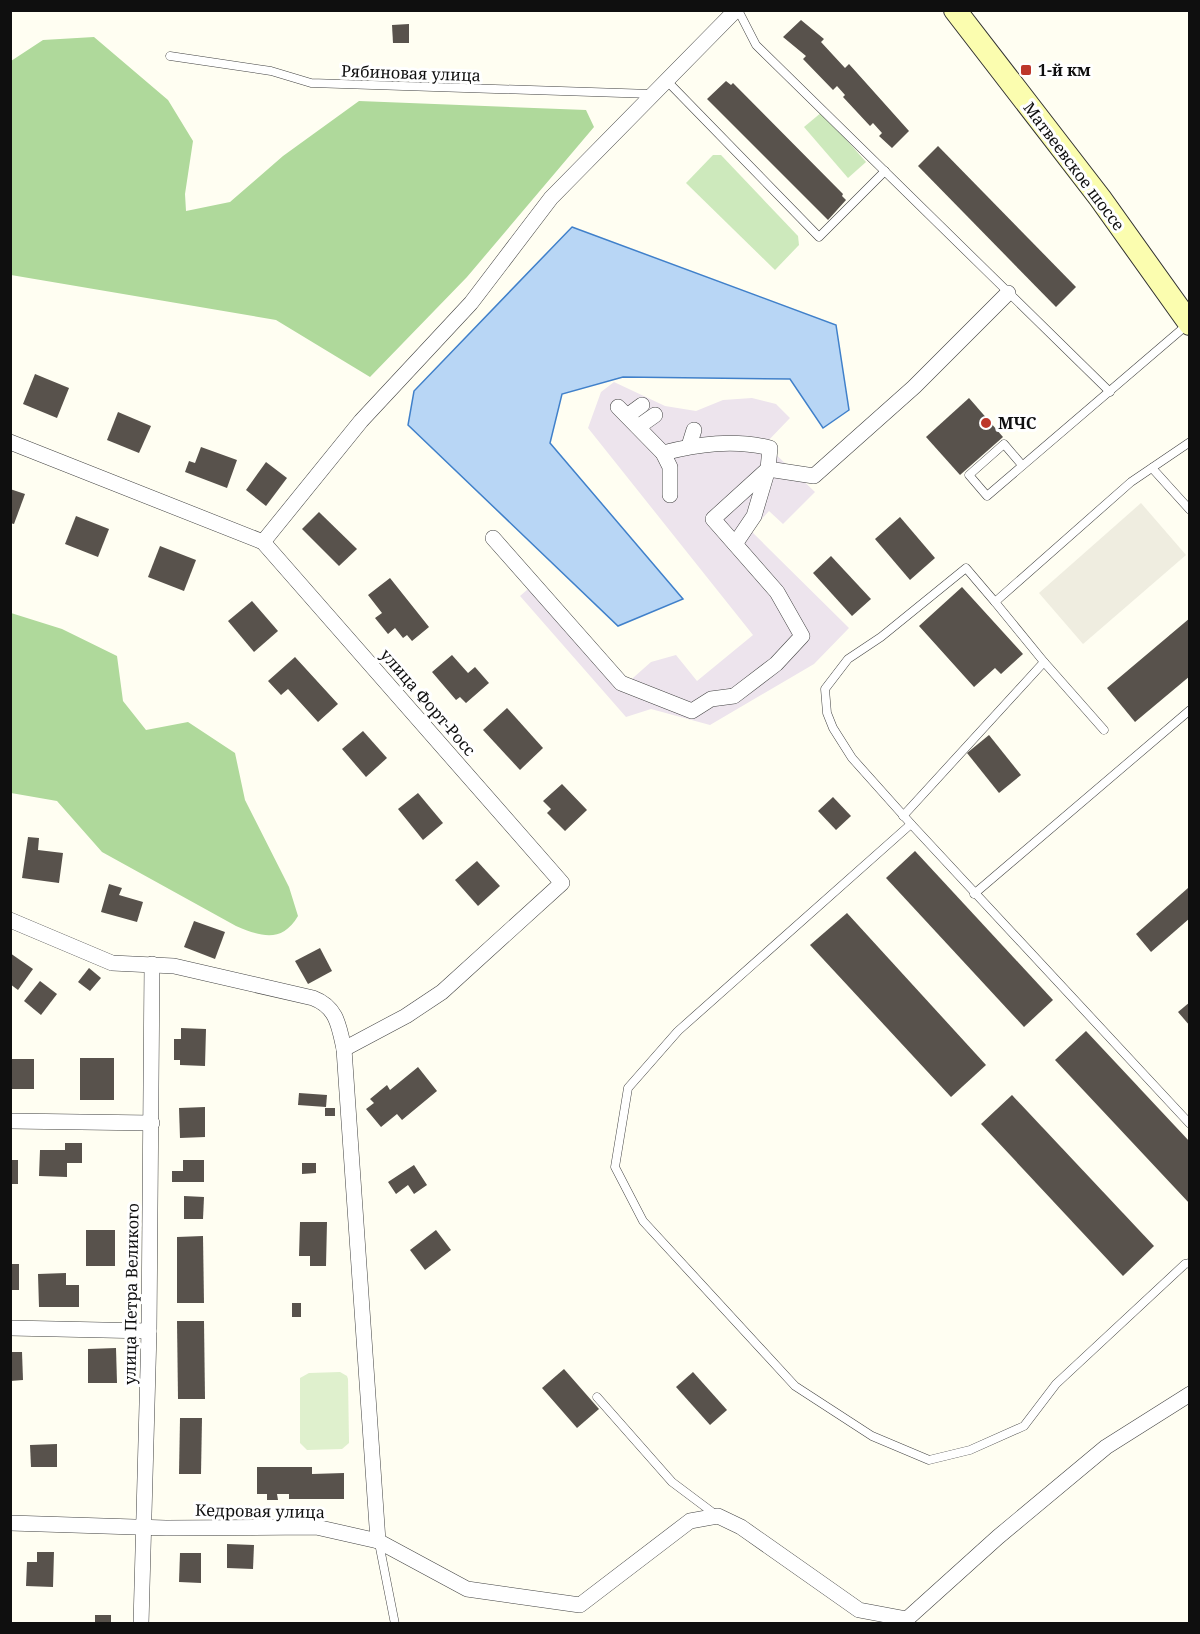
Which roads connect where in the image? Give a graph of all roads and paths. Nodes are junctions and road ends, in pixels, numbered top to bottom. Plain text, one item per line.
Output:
1 (737, 10) edge
2 (955, 10) edge
3 (170, 56) dead end
4 (667, 81) junction
5 (653, 94) junction
6 (885, 171) junction
7 (1008, 293) junction
8 (1189, 323) edge
9 (1110, 392) junction
10 (642, 405) dead end
11 (655, 415) dead end
12 (628, 417) junction
13 (694, 430) dead end
14 (10, 442) edge
15 (1190, 442) edge
16 (689, 446) junction
17 (663, 453) junction
18 (1022, 465) junction
19 (1152, 468) junction
20 (768, 469) junction
21 (670, 495) dead end
22 (1190, 510) edge
23 (493, 538) dead end
24 (263, 542) junction
25 (735, 544) junction
26 (995, 602) junction
27 (1044, 662) junction
28 (1190, 710) edge
29 (1104, 730) dead end
30 (903, 816) junction
31 (911, 824) junction
32 (974, 894) junction
33 (10, 920) edge
34 (152, 964) junction
35 (344, 1049) junction
36 (10, 1121) edge
37 (152, 1123) junction
38 (1190, 1124) edge
39 (1190, 1263) edge
40 (10, 1328) edge
41 (149, 1331) junction
42 (1190, 1394) edge
43 (597, 1397) dead end
44 (718, 1516) junction
45 (10, 1523) edge
46 (143, 1527) junction
47 (378, 1541) junction
48 (906, 1621) edge
49 (141, 1623) edge
50 (395, 1623) edge

1 - 4 street
1 - 6 lane
2 - 8 main road, Матвеевское шоссе
3 - 5 lane, Рябиновая улица
4 - 5 street
4 - 6 lane
5 - 24 street
6 - 7 lane
7 - 9 lane
7 - 20 street
8 - 9 lane
9 - 18 lane
10 - 12 street
11 - 12 street
12 - 17 street
13 - 16 street
14 - 24 street, улица Форт-Росс
15 - 19 lane
16 - 17 street
16 - 20 street
17 - 21 street
18 - 18 lane
19 - 22 lane
19 - 26 lane
20 - 25 street
20 - 25 street
23 - 25 street
24 - 35 street, улица Форт-Росс
26 - 27 lane
26 - 30 lane
27 - 29 lane
27 - 30 lane
28 - 32 lane
30 - 31 lane
31 - 32 lane
31 - 39 lane
32 - 38 lane
33 - 34 street
34 - 35 street
34 - 37 street, улица Петра Великого
35 - 47 street
36 - 37 street
37 - 41 street, улица Петра Великого
40 - 41 street
41 - 46 street, улица Петра Великого
42 - 48 street
43 - 44 lane
44 - 47 street, Кедровая улица
44 - 48 street
45 - 46 street, Кедровая улица
46 - 47 street, Кедровая улица
46 - 49 street, улица Петра Великого
47 - 50 lane

